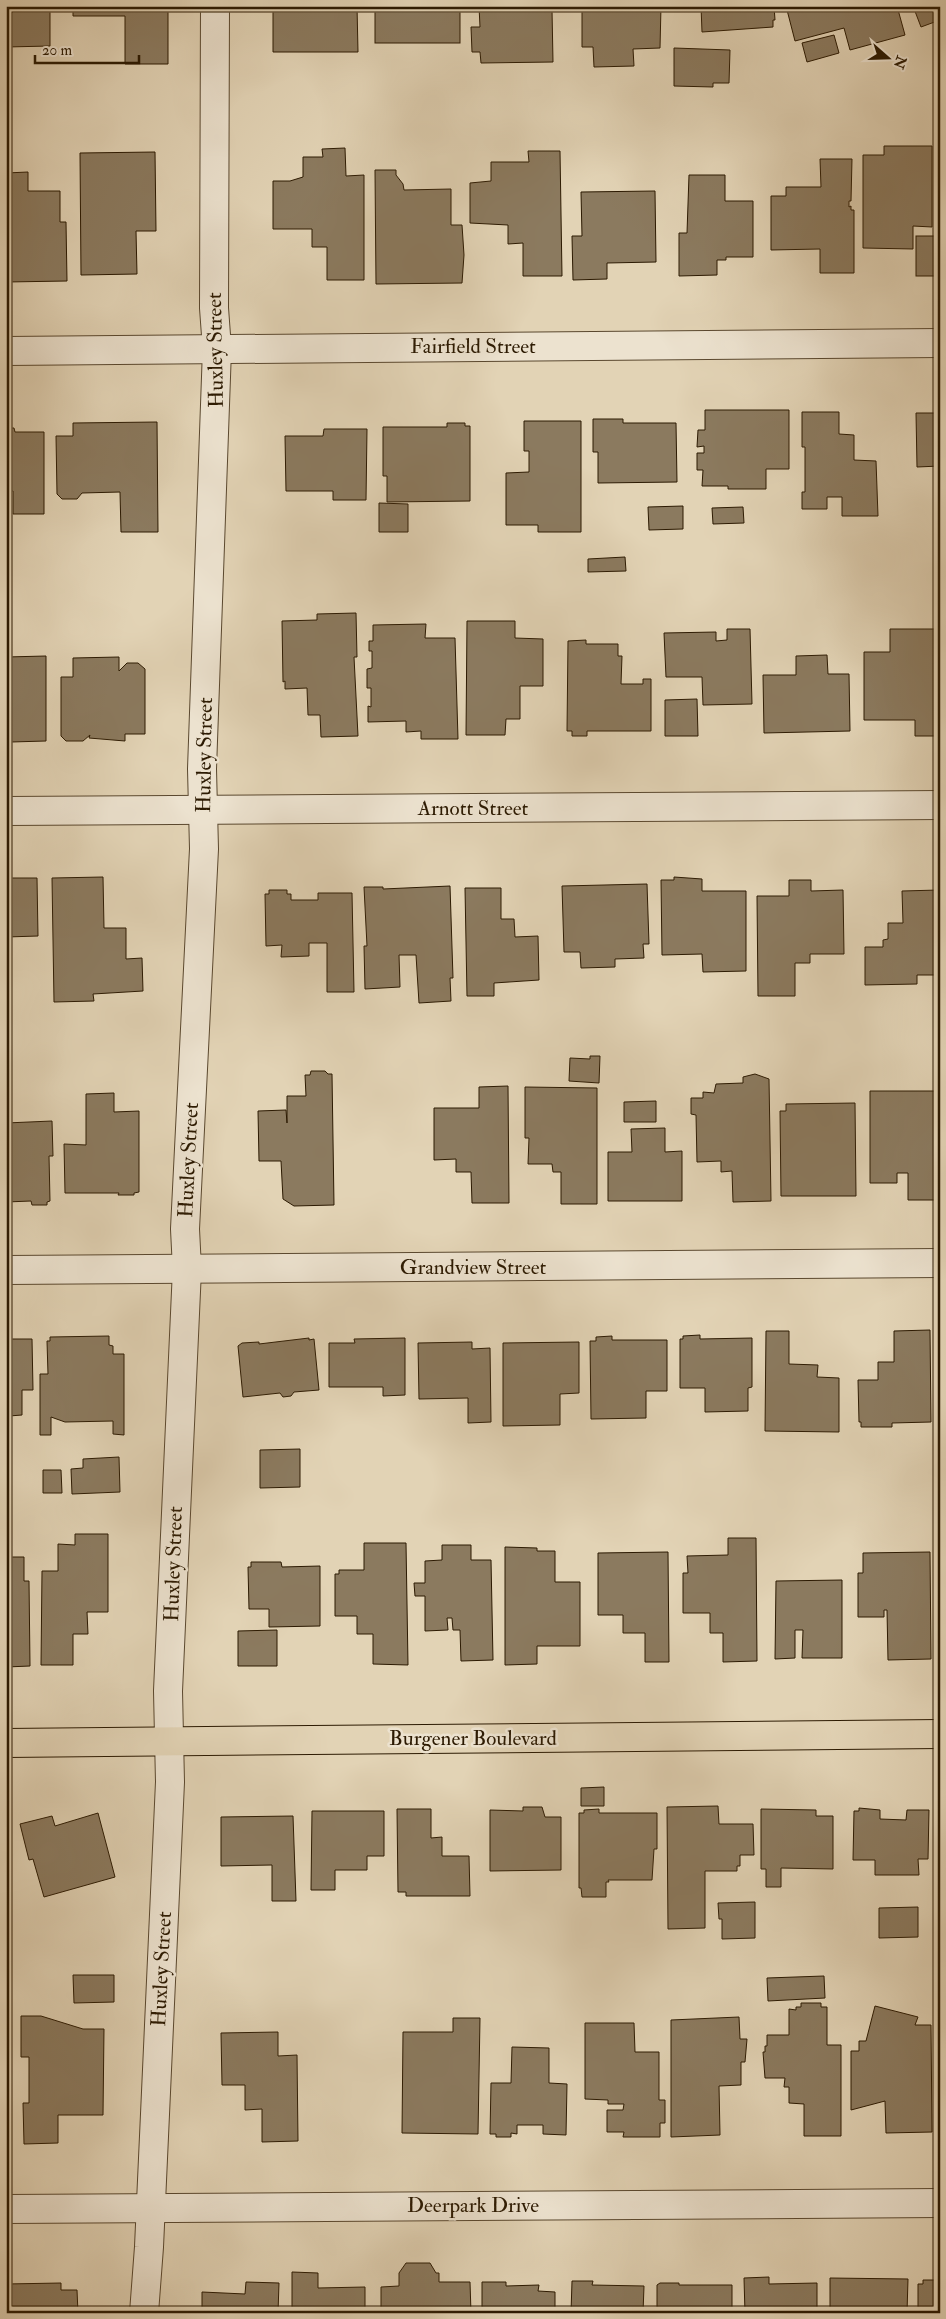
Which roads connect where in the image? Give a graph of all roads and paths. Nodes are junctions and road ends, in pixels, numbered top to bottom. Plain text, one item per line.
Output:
1 (215, 6) edge
2 (940, 343) edge
3 (217, 348) junction
4 (6, 351) edge
5 (940, 804) edge
6 (203, 809) junction
7 (6, 811) edge
8 (940, 1263) edge
9 (187, 1269) junction
10 (6, 1270) edge
11 (940, 1734) edge
12 (169, 1740) junction
13 (6, 1743) edge
14 (940, 2203) edge
15 (151, 2207) junction
16 (6, 2208) edge
17 (144, 2313) edge

1 - 3 street, Huxley Street
2 - 3 street, Fairfield Street
3 - 4 street, Fairfield Street
3 - 6 street, Huxley Street
5 - 6 street, Arnott Street
6 - 7 street, Arnott Street
6 - 9 street, Huxley Street
8 - 9 street, Grandview Street
9 - 10 street, Grandview Street
9 - 12 street, Huxley Street
11 - 12 main road, Burgener Boulevard
12 - 13 main road, Burgener Boulevard
12 - 15 street, Huxley Street
14 - 15 street, Deerpark Drive
15 - 16 street, Deerpark Drive
15 - 17 street, Huxley Street

